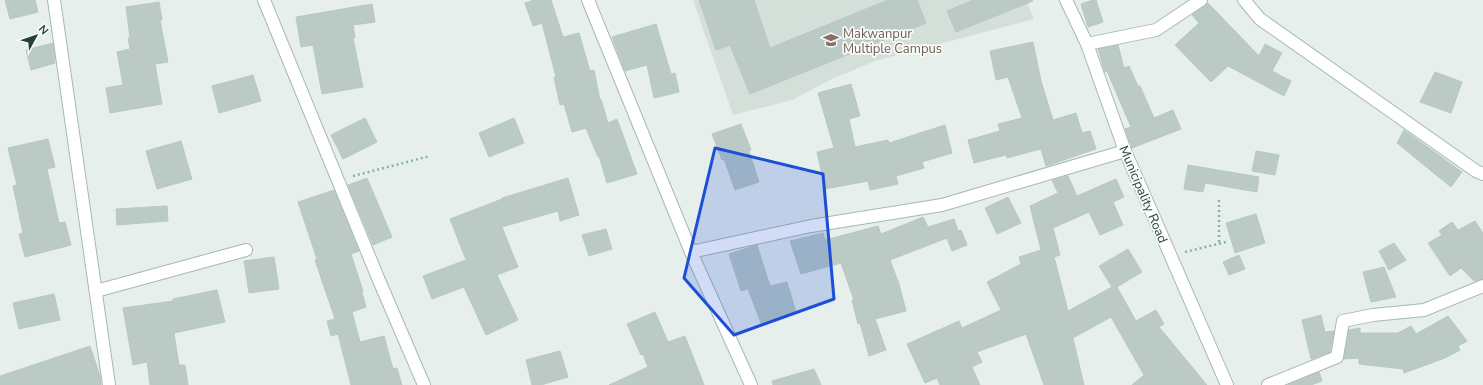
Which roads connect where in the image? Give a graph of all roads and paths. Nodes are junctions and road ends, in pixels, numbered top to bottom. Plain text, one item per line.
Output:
1 (54, 0) edge
2 (264, 0) edge
3 (588, 0) edge
4 (1066, 0) edge
5 (1201, 0) edge
6 (1244, 0) edge
7 (1087, 44) junction
8 (1125, 151) junction
9 (430, 156) dead end
10 (1483, 174) edge
11 (339, 180) junction
12 (1219, 200) dead end
13 (1226, 242) dead end
14 (1219, 244) junction
15 (246, 250) dead end
16 (691, 252) junction
17 (1171, 256) junction
18 (1483, 286) edge
19 (96, 291) junction
20 (109, 385) edge
21 (424, 385) edge
22 (751, 385) edge
23 (1227, 385) edge
24 (1268, 385) edge

1 - 19 street
2 - 11 street
3 - 16 street
4 - 7 street, Municipality Road
5 - 7 street
6 - 10 street
7 - 8 street, Municipality Road
8 - 16 street
8 - 17 street, Municipality Road
9 - 11 path
11 - 21 street
12 - 14 path
13 - 14 path
14 - 17 path
15 - 19 street
16 - 22 street
17 - 23 street, Municipality Road
18 - 24 street
19 - 20 street

